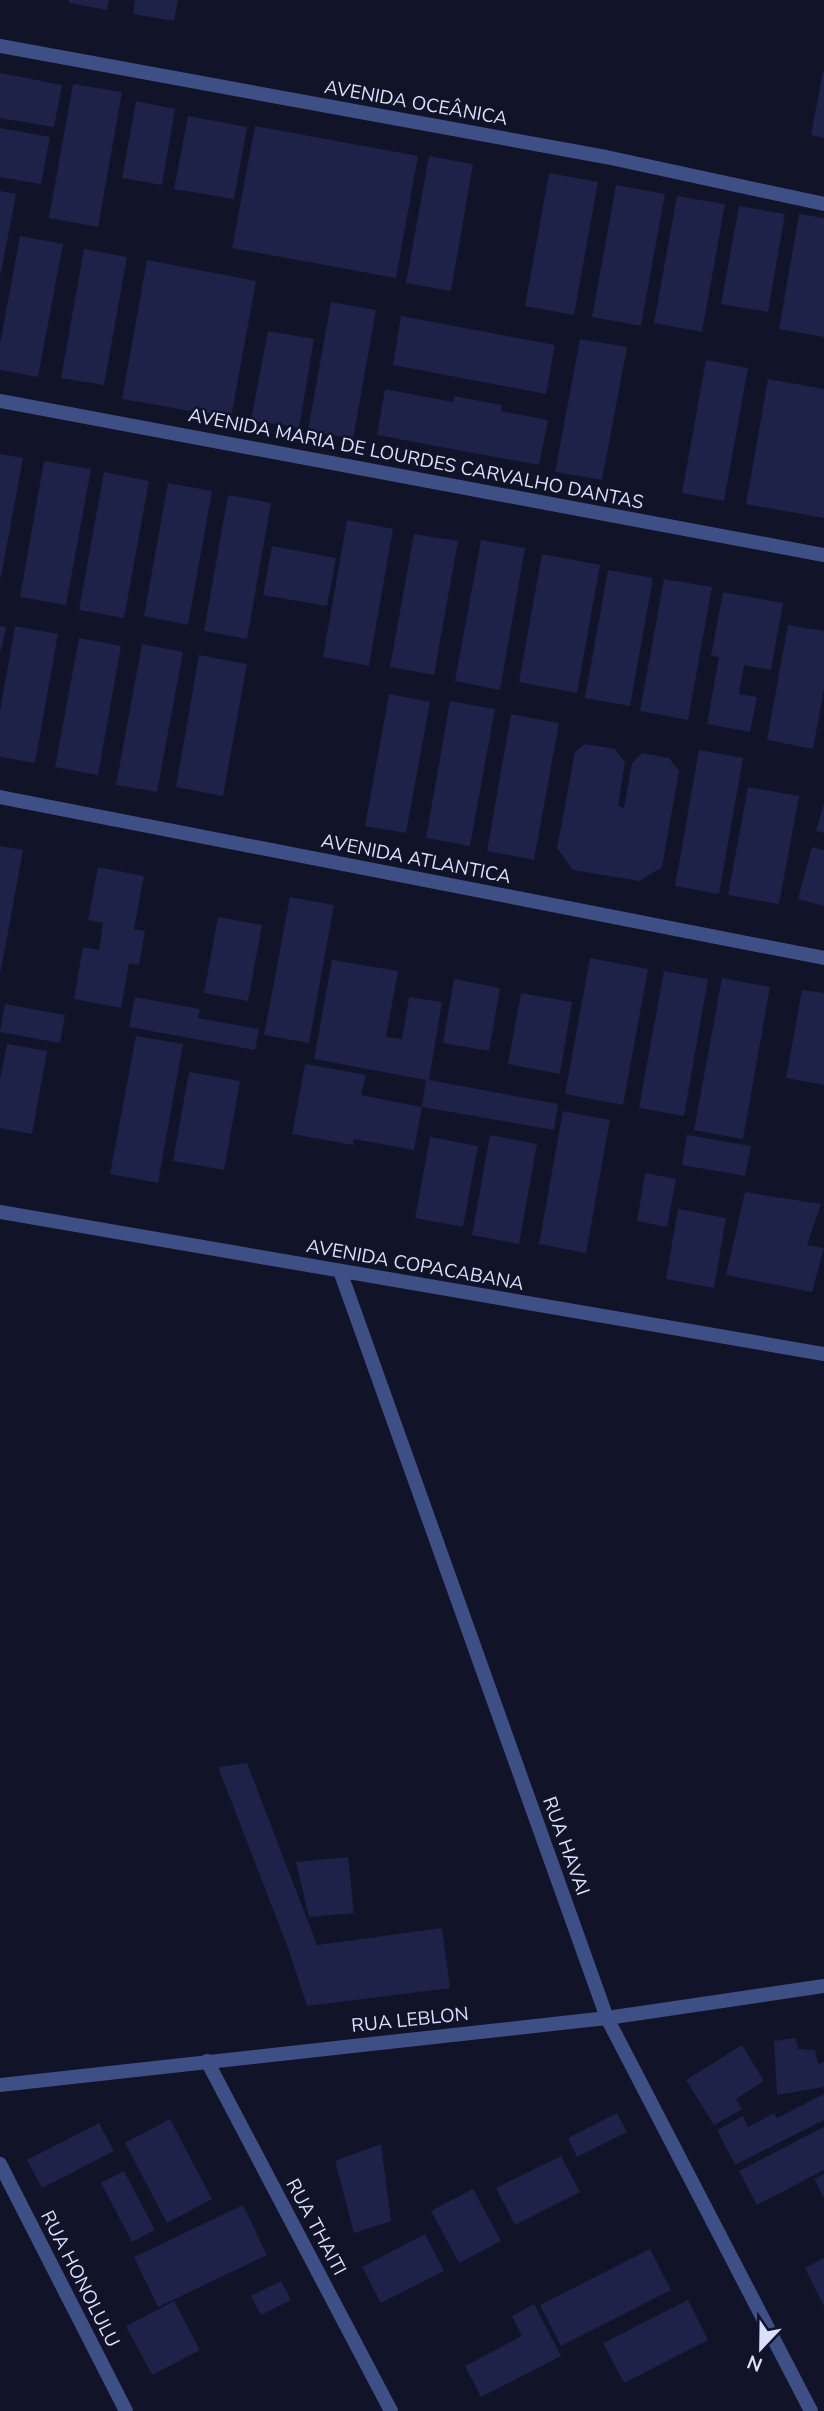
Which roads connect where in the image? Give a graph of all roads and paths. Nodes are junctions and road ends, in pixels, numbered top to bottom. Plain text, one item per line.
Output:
1 (0, 46) edge
2 (824, 204) edge
3 (0, 401) edge
4 (824, 555) edge
5 (0, 797) edge
6 (824, 958) edge
7 (0, 1212) edge
8 (340, 1271) junction
9 (824, 1354) edge
10 (824, 1986) edge
11 (607, 2018) junction
12 (207, 2061) junction
13 (0, 2085) edge
14 (0, 2164) edge
15 (126, 2411) edge
16 (391, 2411) edge
17 (811, 2411) edge

1 - 2 street, AVENIDA OCEÂNICA
3 - 4 street, AVENIDA MARIA DE LOURDES CARVALHO DANTAS
5 - 6 street, AVENIDA ATLANTICA
7 - 8 street, AVENIDA COPACABANA
8 - 9 street, AVENIDA COPACABANA
8 - 11 street, RUA HAVAI
10 - 11 street, RUA LEBLON
11 - 12 street, RUA LEBLON
11 - 17 street, RUA HAVAI
12 - 13 street, RUA LEBLON
12 - 16 street, RUA THAITI
14 - 15 street, RUA HONOLULU

